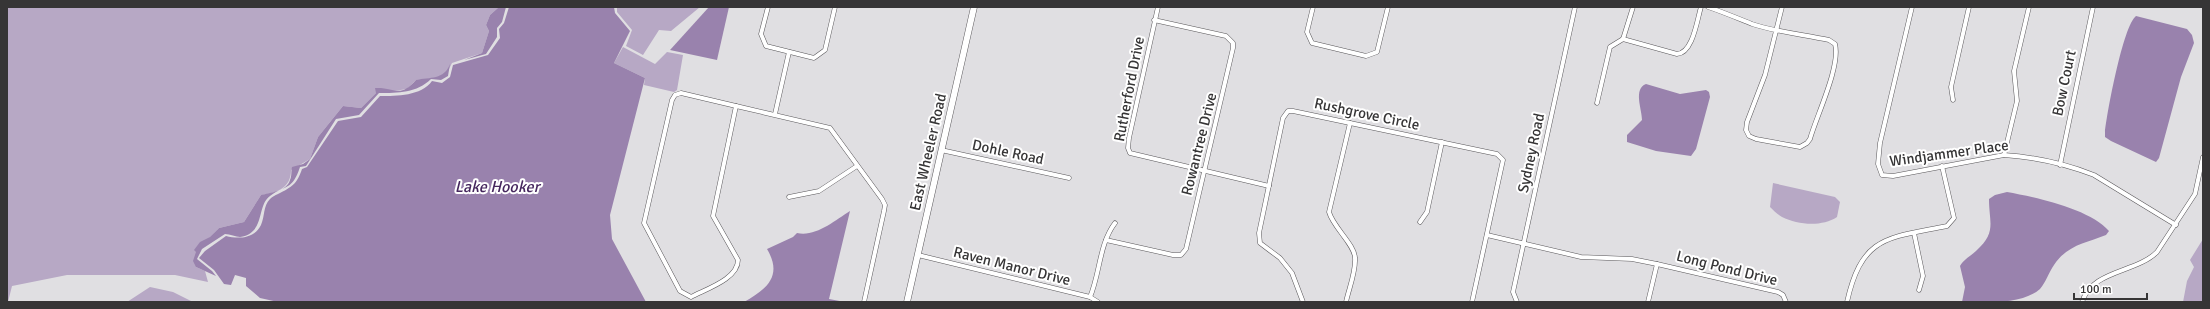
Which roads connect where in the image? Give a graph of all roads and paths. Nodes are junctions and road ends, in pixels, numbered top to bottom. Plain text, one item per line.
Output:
1 (768, 7) edge
2 (835, 7) edge
3 (974, 7) edge
4 (1158, 7) edge
5 (1313, 7) edge
6 (1388, 7) edge
7 (1575, 7) edge
8 (1633, 7) edge
9 (1701, 7) edge
10 (1708, 7) edge
11 (1782, 7) edge
12 (1912, 7) edge
13 (1970, 7) edge
14 (2029, 7) edge
15 (2093, 7) edge
16 (1154, 20) junction
17 (1776, 28) junction
18 (1623, 39) junction
19 (789, 52) junction
20 (1953, 100) dead end
21 (1596, 103) dead end
22 (736, 106) junction
23 (775, 114) junction
24 (1350, 123) junction
25 (1442, 142) junction
26 (941, 150) junction
27 (2004, 155) junction
28 (2203, 157) edge
29 (2060, 165) junction
30 (857, 166) junction
31 (1942, 166) junction
32 (1206, 172) junction
33 (1069, 178) dead end
34 (1268, 186) junction
35 (789, 197) dead end
36 (1420, 222) dead end
37 (1115, 223) dead end
38 (2176, 225) junction
39 (1914, 233) junction
40 (1487, 234) junction
41 (1106, 240) junction
42 (1524, 244) junction
43 (918, 255) junction
44 (1657, 264) junction
45 (1919, 290) dead end
46 (1090, 298) junction
47 (864, 302) edge
48 (907, 302) edge
49 (1098, 302) edge
50 (1303, 302) edge
51 (1346, 302) edge
52 (1472, 302) edge
53 (1517, 302) edge
54 (1648, 302) edge
55 (1786, 302) edge
56 (1847, 302) edge
57 (2082, 302) edge

1 - 19 street
2 - 19 street
3 - 26 street, East Wheeler Road
4 - 16 street, Rutherford Drive
5 - 6 street
7 - 42 street, Sydney Road
8 - 18 street
9 - 18 street
10 - 17 street
11 - 17 street
12 - 31 street, Windjammer Place
13 - 20 street
14 - 27 street
15 - 29 street, Bow Court
16 - 32 street, Rutherford Drive
16 - 32 street, Rowantree Drive
17 - 17 street
18 - 21 street
19 - 23 street
22 - 22 street
22 - 23 street
23 - 30 street
24 - 25 street, Rushgrove Circle
24 - 34 street, Rushgrove Circle
24 - 51 street
25 - 36 street
25 - 40 street, Rushgrove Circle
26 - 33 street, Dohle Road
26 - 43 street, East Wheeler Road
27 - 29 street, Windjammer Place
27 - 31 street, Windjammer Place
28 - 38 street
29 - 38 street, Windjammer Place
30 - 35 street
30 - 47 street
31 - 39 street
32 - 34 street, Rutherford Drive
32 - 41 street, Rowantree Drive
34 - 50 street, Rushgrove Circle
37 - 41 street
38 - 57 street
39 - 45 street
39 - 56 street
40 - 42 street, Long Pond Drive
40 - 52 street, Rushgrove Circle
41 - 46 street
42 - 44 street, Long Pond Drive
42 - 53 street, Sydney Road
43 - 46 street, Raven Manor Drive
43 - 48 street, East Wheeler Road
44 - 54 street, Long Pond Drive
44 - 55 street, Long Pond Drive
46 - 49 street, Raven Manor Drive

